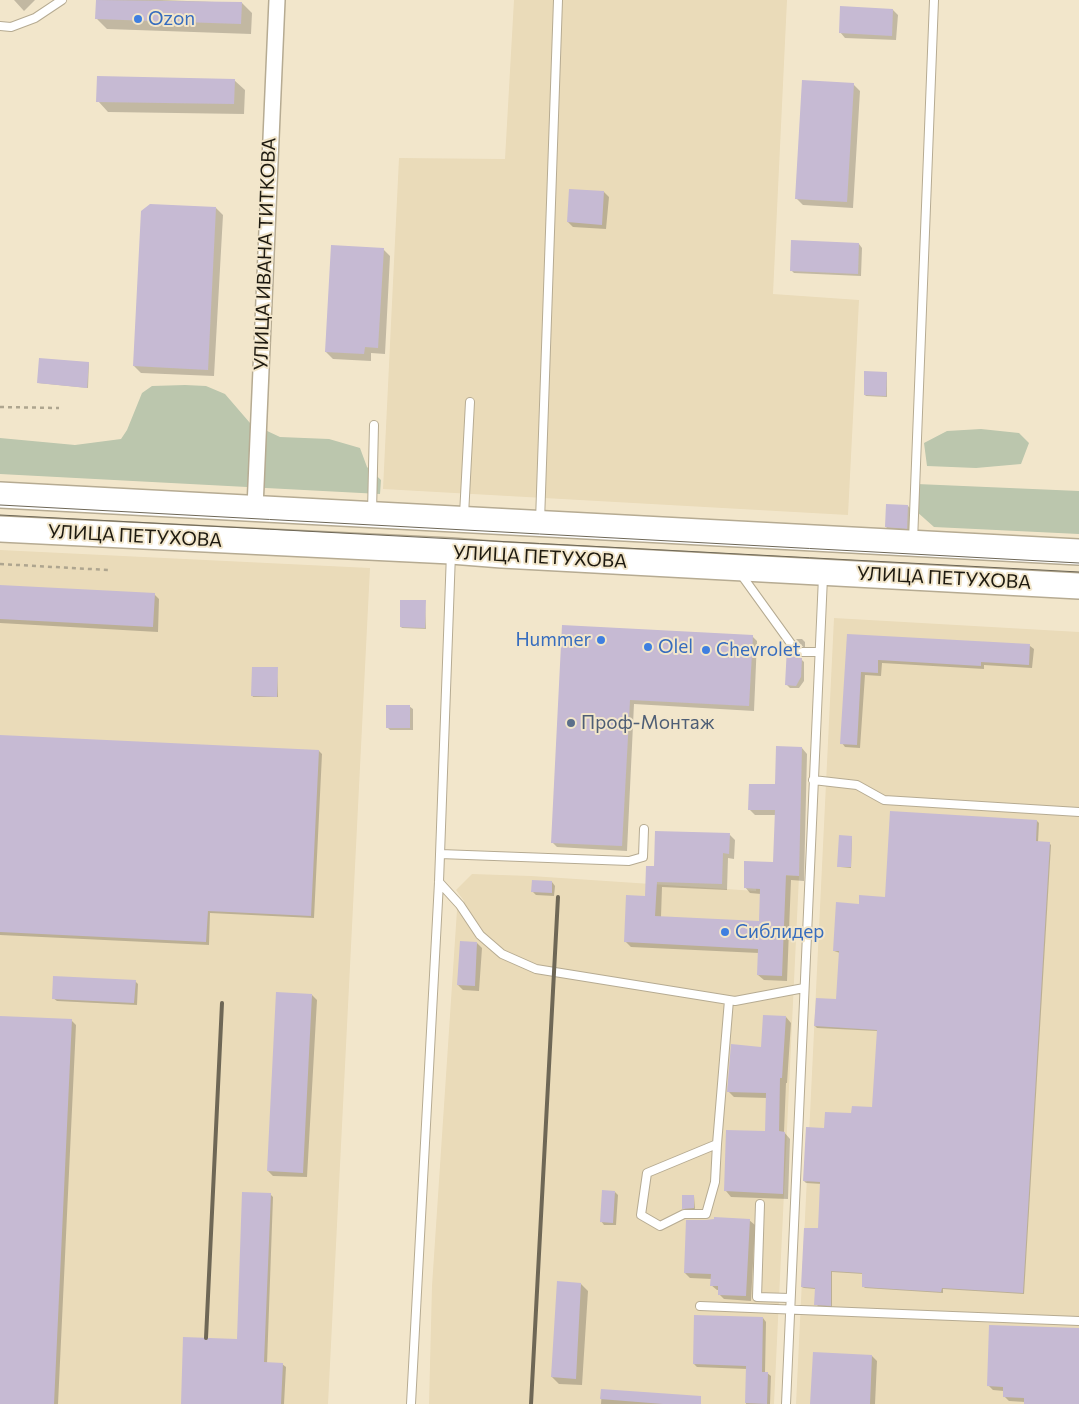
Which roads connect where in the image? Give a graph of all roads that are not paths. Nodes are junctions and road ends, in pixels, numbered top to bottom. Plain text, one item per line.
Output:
1 (62, 0) edge
2 (276, 0) edge
3 (558, 0) edge
4 (934, 0) edge
5 (0, 26) edge
6 (470, 402) dead end
7 (374, 424) dead end
8 (0, 495) edge
9 (255, 508) junction
10 (372, 515) junction
11 (464, 520) junction
12 (540, 523) junction
13 (0, 529) edge
14 (913, 543) junction
15 (1000, 548) junction
16 (451, 551) junction
17 (1079, 552) edge
18 (736, 568) junction
19 (823, 572) junction
20 (997, 581) junction
21 (1079, 586) edge
22 (819, 652) junction
23 (813, 780) junction
24 (1079, 812) edge
25 (644, 829) dead end
26 (440, 854) junction
27 (440, 882) junction
28 (804, 988) junction
29 (729, 1000) junction
30 (717, 1144) junction
31 (760, 1204) dead end
32 (790, 1298) junction
33 (700, 1306) dead end
34 (790, 1311) junction
35 (1079, 1321) edge
36 (411, 1404) edge
37 (786, 1404) edge

1 - 5 lane
2 - 9 street, УЛИЦА ИВАНА ТИТКОВА
3 - 12 lane
4 - 14 lane
6 - 11 lane
7 - 10 lane
8 - 9 highway, УЛИЦА ПЕТУХОВА
9 - 10 highway, УЛИЦА ПЕТУХОВА
10 - 11 highway, УЛИЦА ПЕТУХОВА
11 - 12 highway, УЛИЦА ПЕТУХОВА
12 - 14 highway, УЛИЦА ПЕТУХОВА
13 - 16 highway, УЛИЦА ПЕТУХОВА
14 - 15 highway, УЛИЦА ПЕТУХОВА
15 - 17 highway, УЛИЦА ПЕТУХОВА
15 - 20 highway
16 - 18 highway, УЛИЦА ПЕТУХОВА
16 - 26 lane
18 - 19 highway, УЛИЦА ПЕТУХОВА
18 - 22 lane
19 - 20 highway, УЛИЦА ПЕТУХОВА
19 - 22 lane
20 - 21 highway, УЛИЦА ПЕТУХОВА
22 - 23 lane
23 - 24 lane
23 - 28 lane
25 - 26 lane
26 - 27 lane
27 - 29 lane
27 - 36 lane
28 - 29 lane
28 - 32 lane
29 - 30 lane
30 - 30 lane
31 - 32 lane
32 - 34 lane
33 - 34 lane
34 - 35 lane
34 - 37 lane

